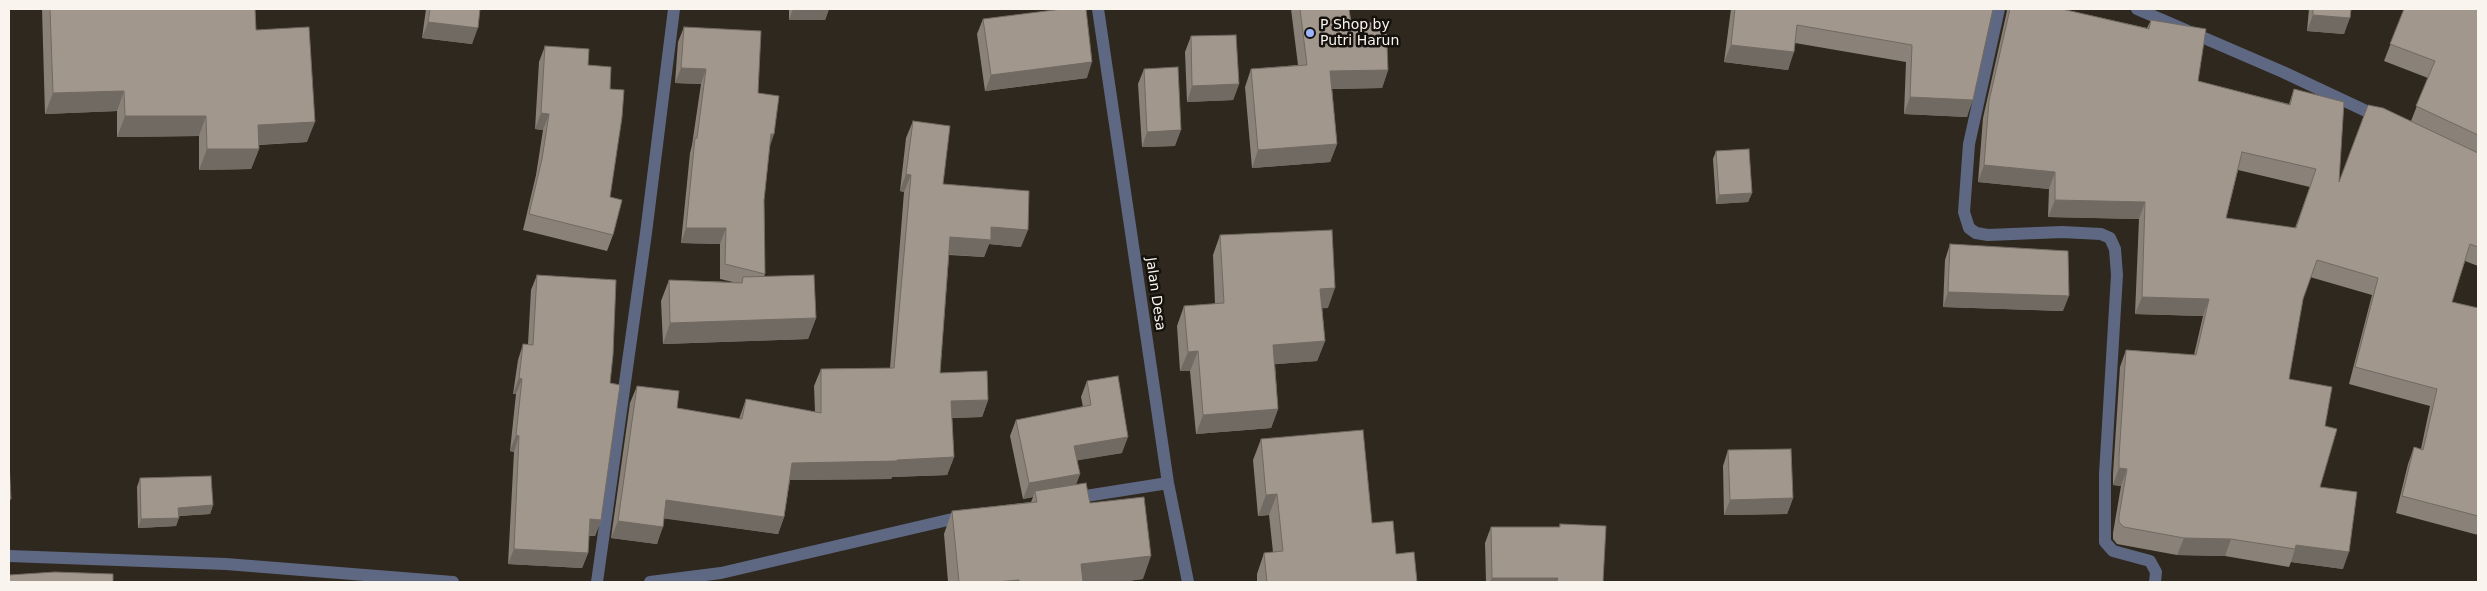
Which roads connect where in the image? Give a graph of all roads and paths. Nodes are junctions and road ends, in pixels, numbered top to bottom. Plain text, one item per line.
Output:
1 (674, 9) edge
2 (1098, 9) edge
3 (1999, 9) edge
4 (2137, 9) edge
5 (2389, 122) edge
6 (1168, 482) junction
7 (1060, 500) edge
8 (982, 513) edge
9 (9, 556) edge
10 (453, 582) edge
11 (597, 582) edge
12 (650, 582) edge
13 (1188, 582) edge
14 (2155, 582) edge

1 - 11 street
2 - 6 street, Jalan Desa
3 - 14 street
4 - 5 street
6 - 7 street
6 - 13 street, Jalan Desa
8 - 12 street
9 - 10 street

